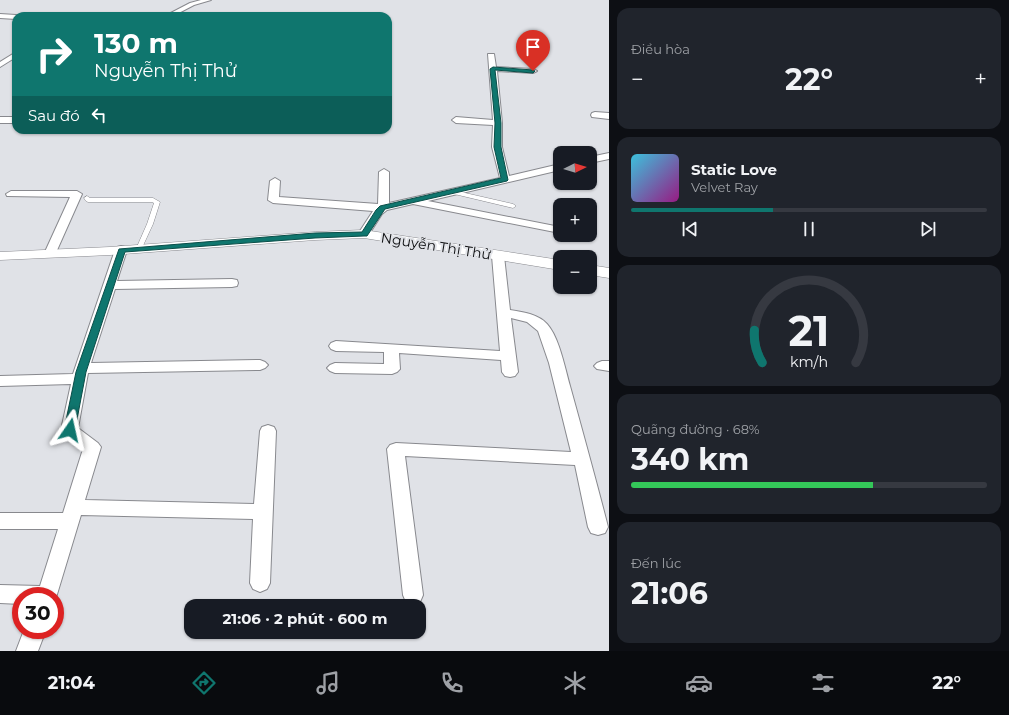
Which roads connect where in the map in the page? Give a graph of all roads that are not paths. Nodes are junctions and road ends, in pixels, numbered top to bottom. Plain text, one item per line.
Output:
1 (208, 0) edge
2 (176, 12) edge
3 (0, 16) edge
4 (12, 16) edge
5 (491, 56) dead end
6 (12, 58) edge
7 (0, 65) edge
8 (493, 69) junction
9 (533, 71) dead end
10 (595, 115) dead end
11 (609, 116) edge
12 (0, 120) edge
13 (12, 120) edge
14 (456, 120) dead end
15 (498, 123) junction
16 (609, 156) edge
17 (597, 159) edge
18 (553, 169) edge
19 (384, 172) dead end
20 (505, 180) junction
21 (275, 181) dead end
22 (452, 192) junction
23 (10, 194) dead end
24 (87, 198) dead end
25 (410, 201) junction
26 (513, 206) dead end
27 (383, 208) junction
28 (553, 229) edge
29 (364, 234) junction
30 (139, 249) junction
31 (121, 250) junction
32 (50, 254) junction
33 (0, 256) edge
34 (498, 256) junction
35 (553, 264) edge
36 (597, 271) edge
37 (609, 273) edge
38 (232, 283) dead end
39 (110, 285) junction
40 (504, 314) junction
41 (336, 346) dead end
42 (391, 348) junction
43 (508, 356) junction
44 (260, 365) dead end
45 (335, 368) dead end
46 (510, 372) dead end
47 (81, 374) junction
48 (0, 381) edge
49 (268, 431) dead end
50 (582, 459) junction
51 (263, 512) junction
52 (72, 514) junction
53 (0, 521) edge
54 (598, 528) dead end
55 (260, 583) dead end
56 (50, 587) edge
57 (0, 594) edge
58 (12, 595) edge
59 (413, 595) dead end
60 (32, 639) edge
61 (27, 651) edge

1 - 2 street
3 - 4 street
5 - 8 street
6 - 7 street
8 - 9 street
8 - 15 street
10 - 11 street
12 - 13 street
14 - 15 street
15 - 20 street
16 - 17 street
18 - 20 street
19 - 27 street
20 - 22 street
21 - 27 street
22 - 25 street
22 - 26 lane
23 - 32 street
24 - 30 lane
25 - 27 street
25 - 28 street
27 - 29 street
29 - 30 street, Nguyễn Thị Thử
29 - 34 street, Nguyễn Thị Thử
30 - 31 street, Nguyễn Thị Thử
31 - 32 street, Nguyễn Thị Thử
31 - 39 street
32 - 33 street, Nguyễn Thị Thử
34 - 35 street, Nguyễn Thị Thử
34 - 40 street
36 - 37 street
38 - 39 street
39 - 47 street
40 - 43 street
40 - 50 street
41 - 42 street
42 - 43 street
42 - 45 street
43 - 46 street
44 - 47 street
47 - 48 street
47 - 52 street
49 - 51 street
50 - 54 street
50 - 59 street
51 - 52 street
51 - 55 street
52 - 53 street
52 - 56 street
57 - 58 street
60 - 61 street

